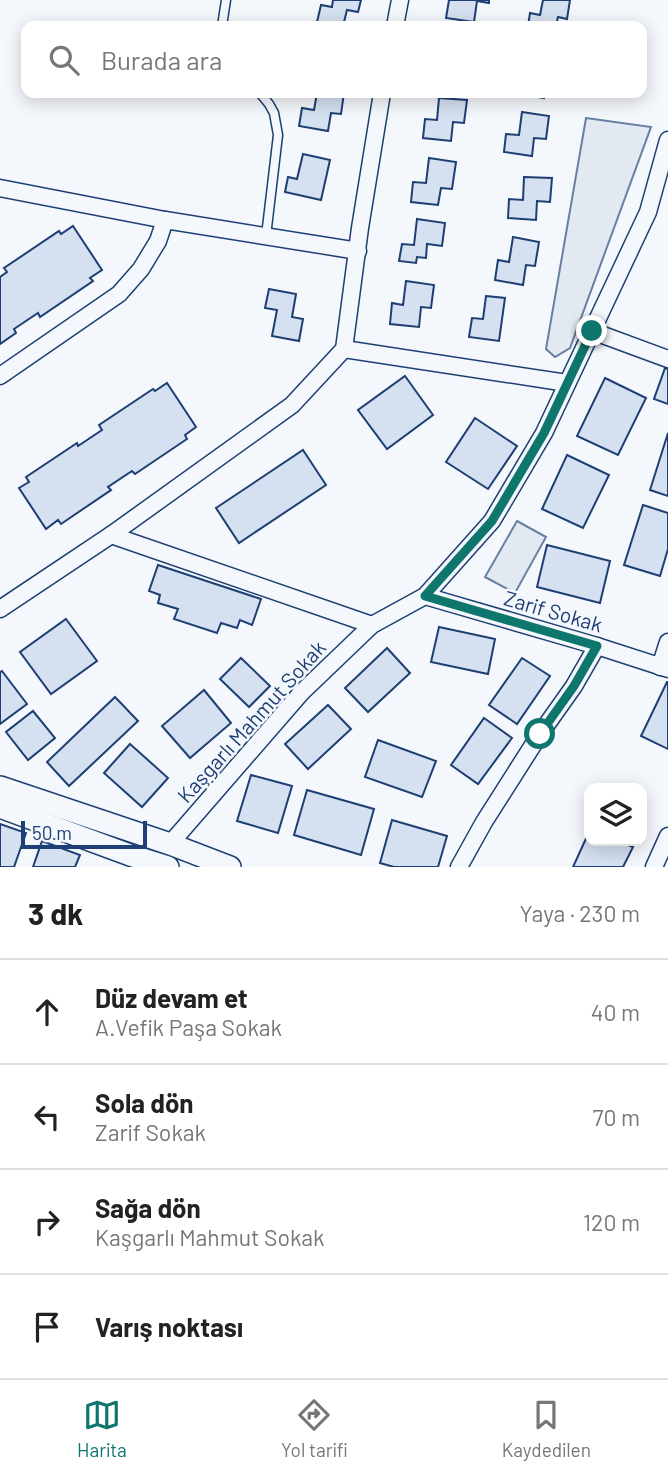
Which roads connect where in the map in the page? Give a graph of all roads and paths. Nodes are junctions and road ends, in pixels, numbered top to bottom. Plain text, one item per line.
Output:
1 (226, 0) edge
2 (400, 0) edge
3 (223, 21) edge
4 (396, 21) edge
5 (264, 98) edge
6 (381, 98) edge
7 (668, 141) edge
8 (0, 188) edge
9 (165, 220) junction
10 (266, 236) junction
11 (358, 251) junction
12 (592, 331) junction
13 (344, 349) junction
14 (668, 359) edge
15 (0, 376) edge
16 (567, 383) junction
17 (111, 535) junction
18 (425, 596) junction
19 (0, 609) edge
20 (372, 625) junction
21 (668, 642) edge
22 (597, 646) junction
23 (664, 668) edge
24 (0, 787) edge
25 (0, 807) edge
26 (668, 836) edge
27 (170, 844) junction
28 (127, 861) edge
29 (168, 867) edge
30 (230, 867) edge
31 (459, 867) edge
32 (654, 867) edge

1 - 3 lane
2 - 4 street
5 - 10 lane
6 - 11 street
7 - 12 street, Kaşgarlı Mahmut Sokak
8 - 9 street
9 - 10 street
9 - 15 street
10 - 11 street
11 - 13 street
12 - 14 street
12 - 16 street, Kaşgarlı Mahmut Sokak
13 - 16 street
13 - 17 street
16 - 18 street, Kaşgarlı Mahmut Sokak
17 - 19 street
17 - 20 street
18 - 20 street, Kaşgarlı Mahmut Sokak
18 - 22 street, Zarif Sokak
20 - 27 street, Kaşgarlı Mahmut Sokak
21 - 23 street
22 - 23 street, Zarif Sokak
22 - 31 street
24 - 27 main road
25 - 28 main road
26 - 32 street
27 - 30 main road
28 - 29 main road

